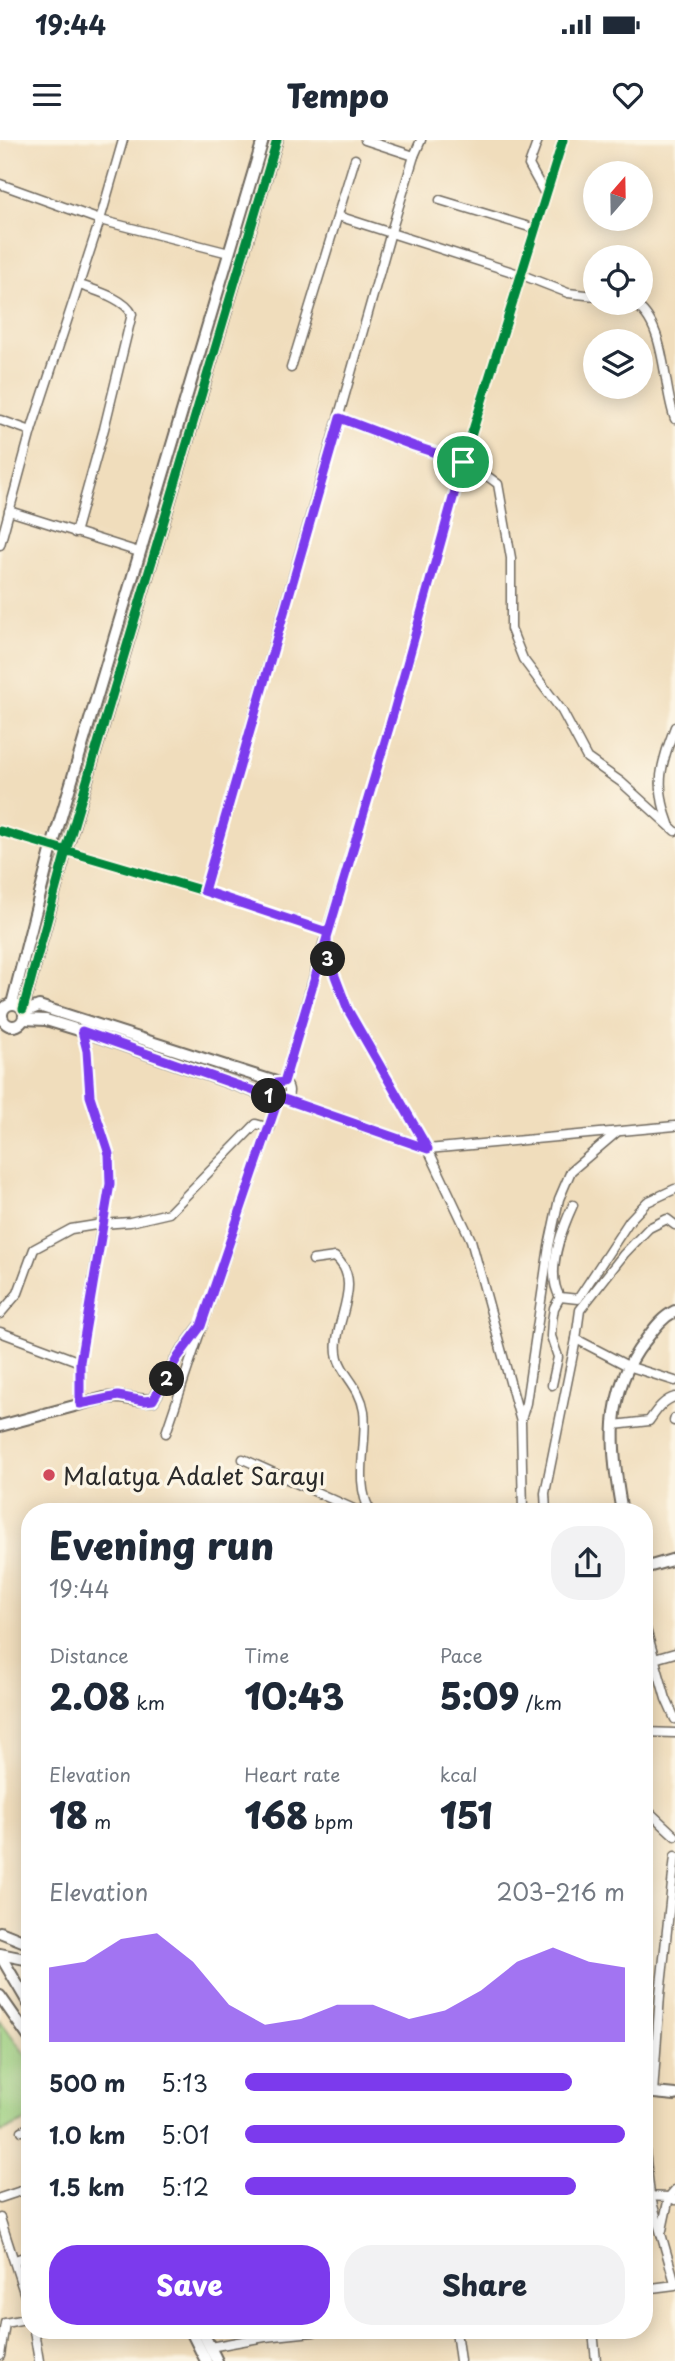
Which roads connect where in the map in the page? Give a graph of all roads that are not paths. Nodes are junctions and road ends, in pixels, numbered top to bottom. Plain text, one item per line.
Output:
1 (123, 140) edge
2 (263, 140) edge
3 (277, 140) edge
4 (365, 140) edge
5 (421, 140) edge
6 (538, 140) edge
7 (563, 140) edge
8 (414, 156) junction
9 (355, 159) dead end
10 (0, 184) edge
11 (546, 195) junction
12 (440, 200) dead end
13 (338, 216) junction
14 (100, 220) junction
15 (536, 229) junction
16 (391, 232) junction
17 (229, 253) junction
18 (522, 275) junction
19 (80, 285) junction
20 (583, 295) edge
21 (647, 315) edge
22 (291, 368) dead end
23 (340, 418) junction
24 (675, 419) edge
25 (0, 420) edge
26 (31, 431) junction
27 (463, 462) junction
28 (9, 511) junction
29 (75, 533) junction
30 (0, 545) edge
31 (139, 552) junction
32 (675, 727) edge
33 (673, 829) edge
34 (0, 831) edge
35 (52, 847) junction
36 (65, 851) junction
37 (204, 891) junction
38 (327, 932) junction
39 (21, 1011) junction
40 (1, 1016) edge
41 (12, 1026) junction
42 (82, 1031) junction
43 (0, 1033) edge
44 (280, 1082) junction
45 (279, 1099) junction
46 (675, 1126) edge
47 (270, 1128) junction
48 (617, 1132) junction
49 (428, 1149) junction
50 (675, 1189) edge
51 (573, 1205) dead end
52 (102, 1224) junction
53 (675, 1225) edge
54 (313, 1260) dead end
55 (560, 1297) junction
56 (675, 1311) edge
57 (0, 1314) edge
58 (201, 1326) junction
59 (0, 1332) edge
60 (576, 1339) junction
61 (80, 1362) junction
62 (628, 1366) junction
63 (675, 1381) edge
64 (552, 1385) dead end
65 (675, 1397) edge
66 (80, 1404) junction
67 (521, 1422) junction
68 (614, 1425) junction
69 (0, 1426) edge
70 (166, 1433) dead end
71 (243, 1459) dead end
72 (340, 1503) edge
73 (368, 1503) edge
74 (523, 1503) edge
75 (546, 1503) edge
76 (620, 1503) edge
77 (675, 1559) edge
78 (653, 1566) edge
79 (653, 1650) edge
80 (675, 1653) edge
81 (656, 1659) junction
82 (653, 1660) edge
83 (675, 1719) edge
84 (653, 1732) edge
85 (675, 1733) edge
86 (653, 1815) edge
87 (675, 1836) edge
88 (675, 1856) edge
89 (672, 1907) edge
90 (0, 1932) edge
91 (21, 1940) edge
92 (0, 1955) edge
93 (21, 1958) edge
94 (21, 1991) edge
95 (0, 1996) edge
96 (21, 2026) edge
97 (653, 2053) edge
98 (653, 2093) edge
99 (675, 2095) edge
100 (21, 2191) edge
101 (653, 2196) edge
102 (673, 2196) edge
103 (0, 2198) edge
104 (653, 2212) edge
105 (0, 2218) edge
106 (661, 2233) junction
107 (21, 2258) edge
108 (15, 2260) junction
109 (21, 2280) edge
110 (675, 2284) edge
111 (653, 2288) edge
112 (21, 2320) edge
113 (35, 2339) edge
114 (195, 2339) edge
115 (206, 2339) edge
116 (254, 2339) edge
117 (457, 2339) edge
118 (594, 2339) edge
119 (210, 2347) junction
120 (0, 2356) edge
121 (39, 2361) edge
122 (206, 2361) edge
123 (217, 2361) edge
124 (460, 2361) edge
125 (596, 2361) edge

1 - 14 street
2 - 17 street
3 - 36 street
4 - 8 street
5 - 8 street
6 - 11 street
7 - 11 street
8 - 16 street
9 - 13 street
10 - 14 street
11 - 15 street
12 - 15 street
13 - 16 street
13 - 22 street
14 - 17 street
14 - 19 street
15 - 18 street
16 - 18 street
16 - 23 street
17 - 31 street
18 - 20 street
18 - 27 street
19 - 26 street
19 - 29 street
21 - 24 street
23 - 27 street
23 - 37 street
25 - 26 street
26 - 28 street
27 - 33 street
27 - 38 street
28 - 29 street
28 - 30 street
29 - 31 street
31 - 35 street
32 - 33 street
34 - 35 street
35 - 36 street
35 - 39 street
36 - 37 street
36 - 39 street
37 - 38 street
38 - 44 street
38 - 49 street
39 - 40 street
39 - 41 street
39 - 42 street
39 - 44 street
40 - 41 street
41 - 43 street
42 - 45 street
42 - 52 street
44 - 45 street
44 - 45 street
45 - 47 street
45 - 49 street
46 - 48 street
47 - 52 street
47 - 58 street
48 - 49 street
48 - 67 street
49 - 67 street
50 - 55 street
51 - 55 street
52 - 57 street
52 - 61 street
53 - 60 street
54 - 73 street
55 - 64 street
56 - 62 street
58 - 66 street
58 - 70 street
59 - 61 street
60 - 62 street
60 - 75 street
61 - 66 street
62 - 63 street
62 - 68 street
65 - 68 street
66 - 69 street
67 - 74 street
68 - 76 street
71 - 72 street
77 - 78 street
79 - 81 street
80 - 81 street
81 - 82 street
81 - 83 street
84 - 85 street
86 - 87 street
88 - 89 street
89 - 97 street
90 - 91 street
92 - 93 street
92 - 94 street
95 - 96 street
98 - 99 street
100 - 103 street
101 - 102 street
102 - 106 street
104 - 106 street
105 - 108 street
106 - 110 street
107 - 108 street
108 - 109 street
110 - 111 street
112 - 120 street
113 - 121 street
114 - 122 street
115 - 119 street
116 - 119 street
117 - 124 street
118 - 125 street
119 - 123 street

